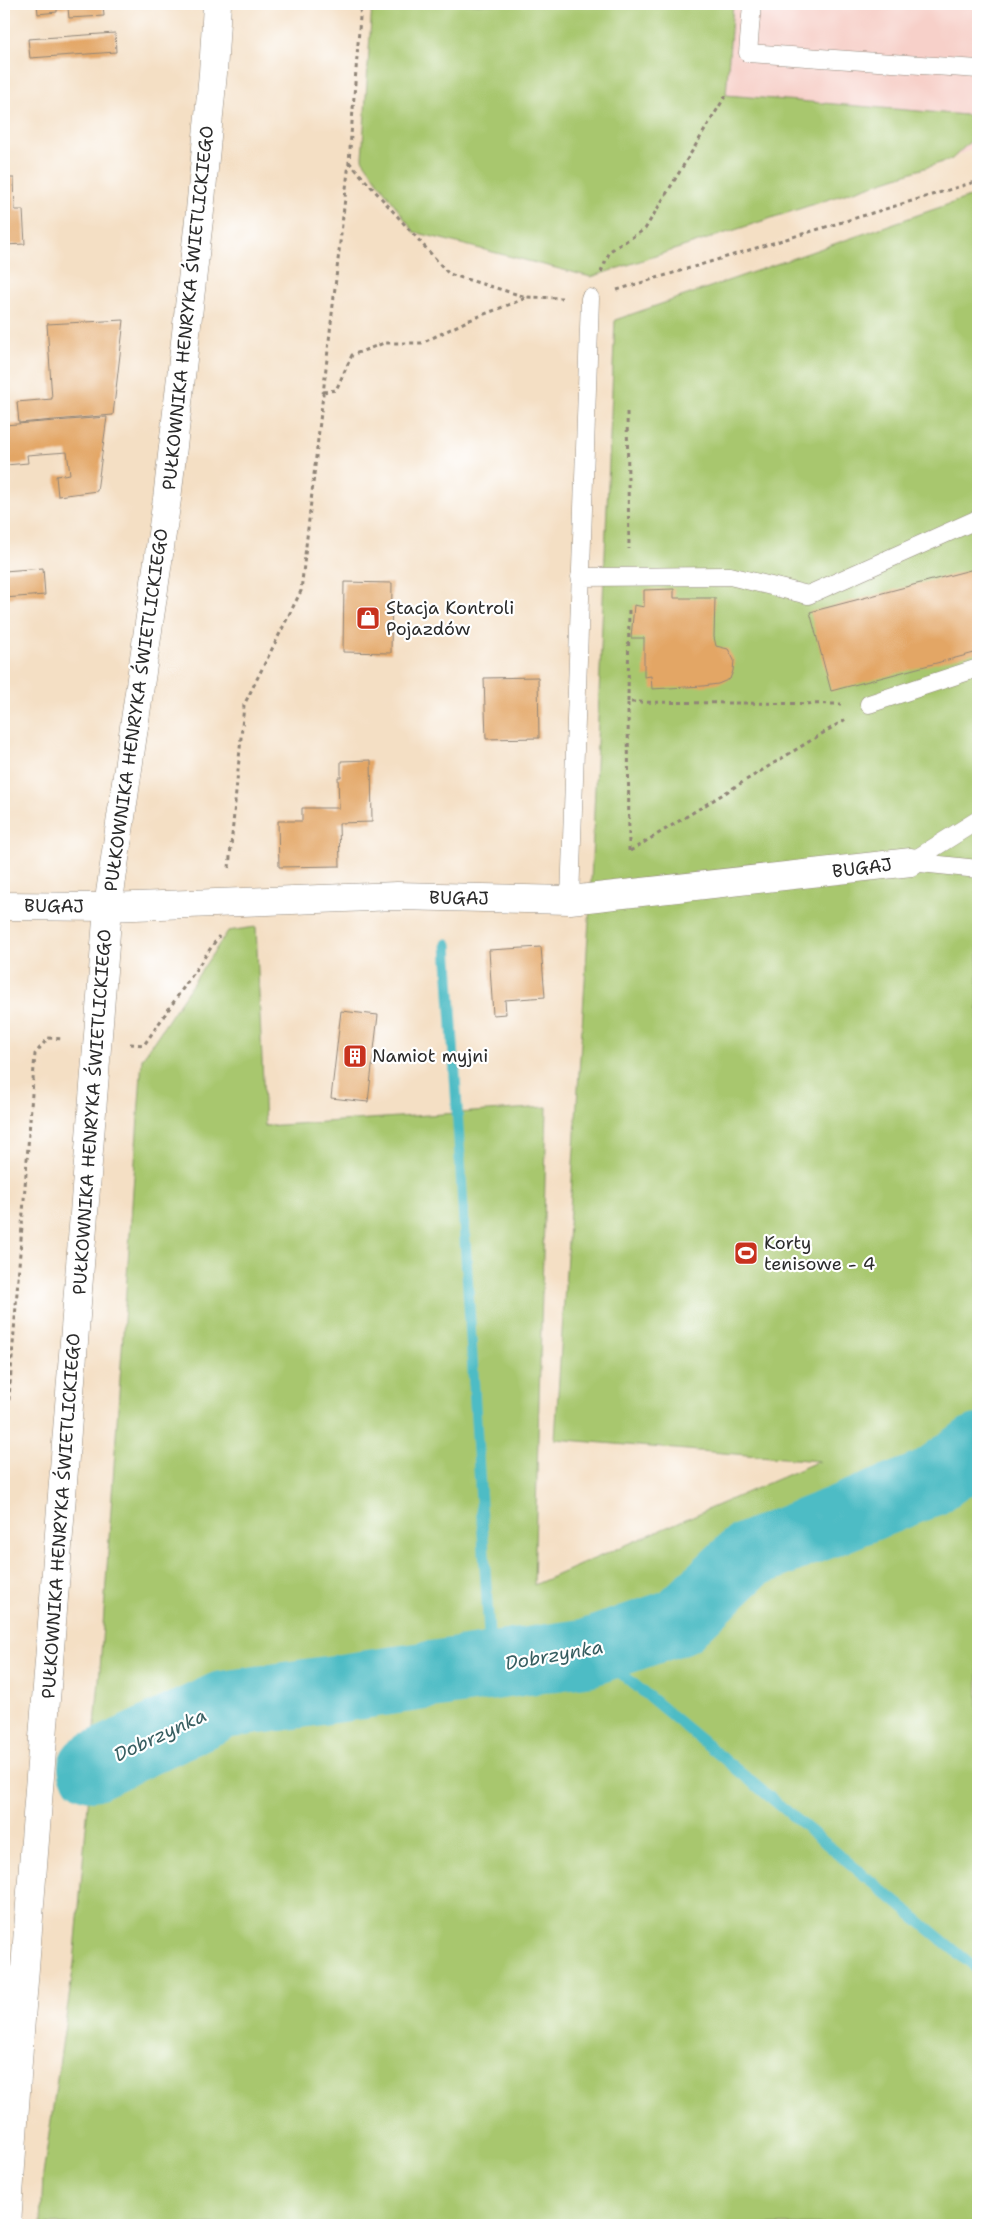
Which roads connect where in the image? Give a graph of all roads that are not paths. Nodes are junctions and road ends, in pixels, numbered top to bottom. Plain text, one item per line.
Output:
1 (217, 4) edge
2 (752, 4) edge
3 (978, 69) edge
4 (590, 298) road end
5 (978, 519) edge
6 (580, 577) junction
7 (978, 668) edge
8 (869, 704) road end
9 (978, 820) edge
10 (912, 862) junction
11 (978, 869) edge
12 (570, 900) junction
13 (4, 906) edge
14 (108, 907) junction
15 (7, 2225) edge

1 - 14 street, PUŁKOWNIKA HENRYKA ŚWIETLICKIEGO
2 - 3 lane
4 - 6 lane
5 - 6 lane
6 - 12 lane
7 - 8 lane
9 - 10 lane
10 - 11 lane
10 - 12 street, BUGAJ
12 - 14 street, BUGAJ
13 - 14 street, BUGAJ
14 - 15 street, PUŁKOWNIKA HENRYKA ŚWIETLICKIEGO

